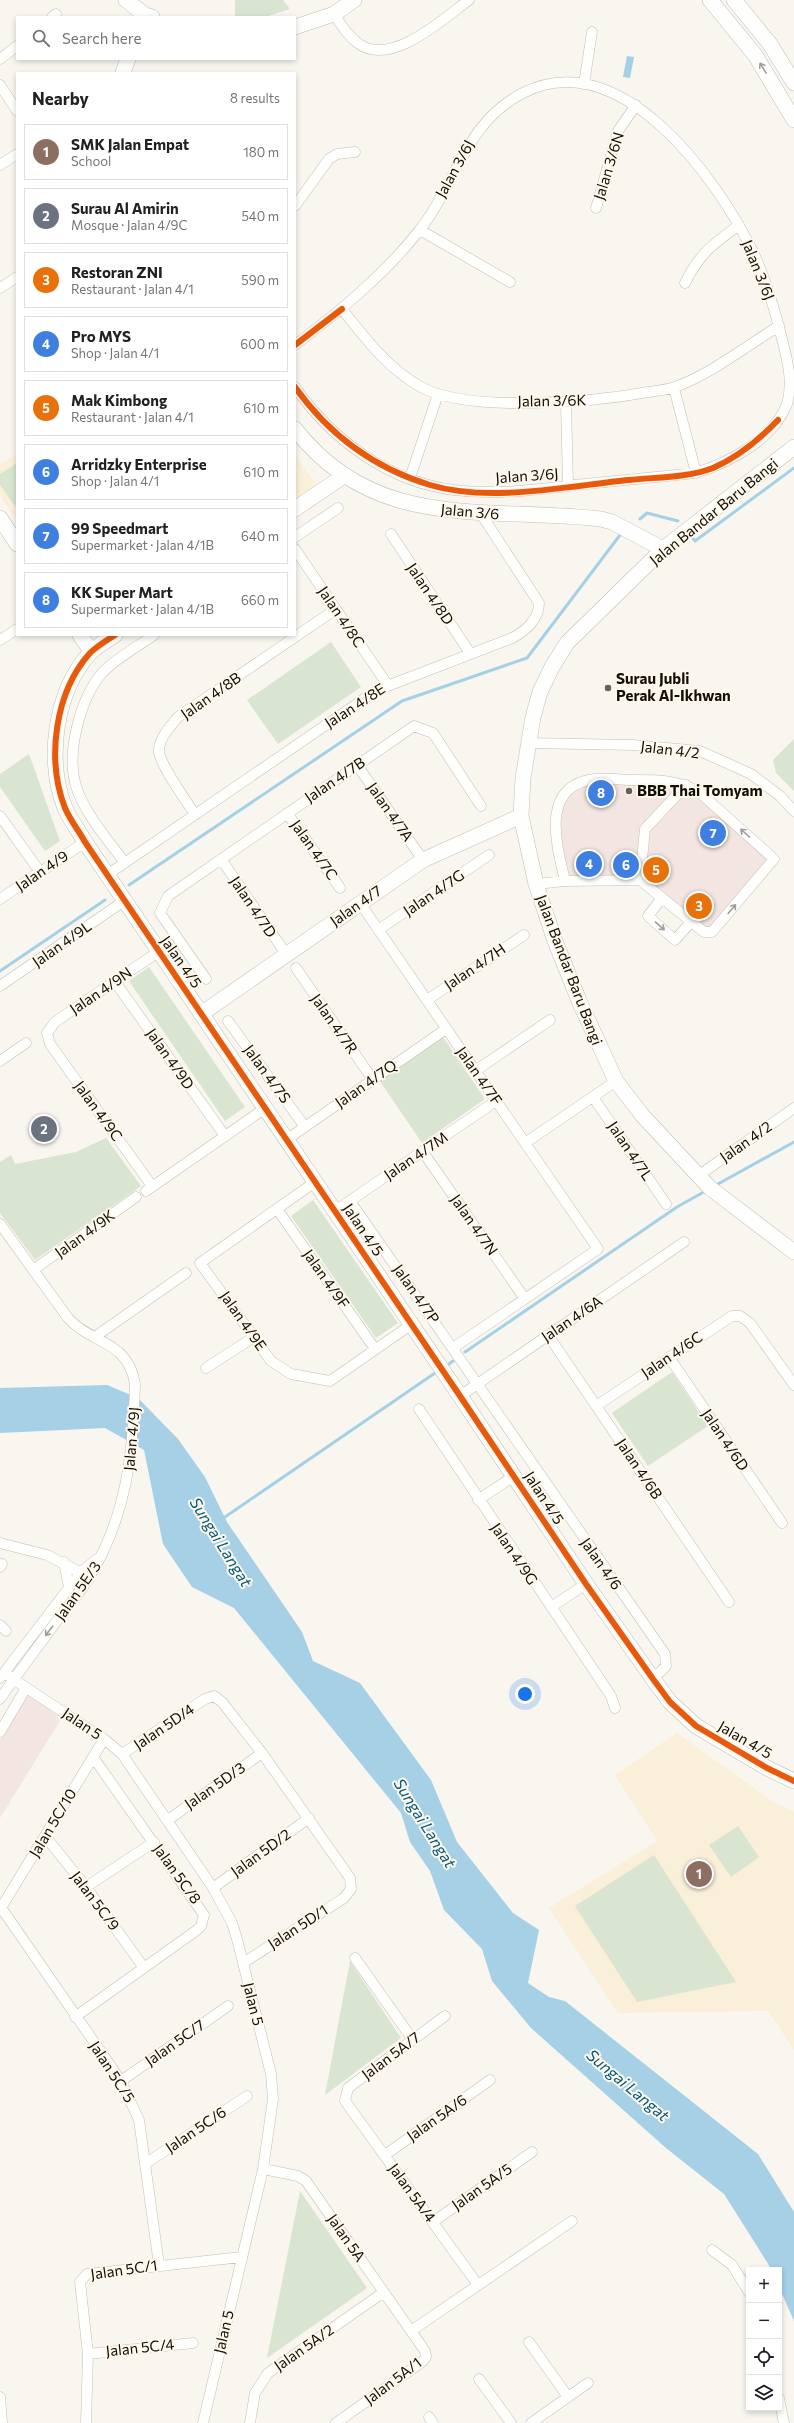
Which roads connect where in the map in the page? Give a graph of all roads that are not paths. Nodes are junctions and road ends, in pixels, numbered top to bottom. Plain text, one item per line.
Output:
1 (126, 0) edge
2 (354, 0) edge
3 (469, 0) edge
4 (710, 0) edge
5 (734, 0) edge
6 (334, 14) junction
7 (147, 16) edge
8 (296, 27) edge
9 (592, 32) dead end
10 (16, 47) edge
11 (0, 59) edge
12 (128, 60) edge
13 (123, 72) edge
14 (794, 83) edge
15 (584, 84) junction
16 (0, 85) edge
17 (636, 104) junction
18 (16, 109) edge
19 (794, 120) edge
20 (355, 152) dead end
21 (16, 155) edge
22 (0, 165) edge
23 (296, 205) edge
24 (596, 208) dead end
25 (739, 225) junction
26 (420, 230) junction
27 (16, 278) edge
28 (510, 282) dead end
29 (685, 283) dead end
30 (0, 288) edge
31 (342, 310) junction
32 (779, 326) junction
33 (296, 344) edge
34 (674, 388) junction
35 (296, 389) edge
36 (438, 394) junction
37 (566, 402) junction
38 (296, 431) edge
39 (792, 451) edge
40 (696, 473) junction
41 (345, 475) junction
42 (410, 478) junction
43 (568, 486) junction
44 (296, 508) edge
45 (338, 508) dead end
46 (481, 514) junction
47 (1, 523) edge
48 (391, 534) dead end
49 (296, 536) edge
50 (16, 543) edge
51 (663, 549) junction
52 (296, 550) edge
53 (336, 609) junction
54 (16, 630) edge
55 (81, 636) edge
56 (114, 636) edge
57 (153, 636) edge
58 (0, 640) edge
59 (92, 651) junction
60 (470, 653) junction
61 (388, 684) junction
62 (528, 743) junction
63 (357, 765) junction
64 (686, 785) junction
65 (481, 806) dead end
66 (794, 811) edge
67 (287, 813) junction
68 (195, 815) junction
69 (0, 816) edge
70 (521, 816) junction
71 (85, 842) junction
72 (489, 855) dead end
73 (221, 859) junction
74 (422, 860) junction
75 (125, 863) junction
76 (40, 872) junction
77 (107, 876) junction
78 (640, 880) junction
79 (564, 881) junction
80 (536, 884) junction
81 (340, 888) dead end
82 (662, 898) junction
83 (0, 899) edge
84 (124, 901) junction
85 (360, 903) junction
86 (691, 922) junction
87 (378, 930) junction
88 (524, 935) dead end
89 (158, 952) junction
90 (286, 954) junction
91 (296, 968) dead end
92 (206, 979) dead end
93 (115, 982) junction
94 (0, 986) edge
95 (427, 1000) junction
96 (201, 1014) junction
97 (550, 1020) dead end
98 (228, 1021) dead end
99 (446, 1029) junction
100 (47, 1033) joint
101 (26, 1043) dead end
102 (0, 1061) edge
103 (475, 1071) junction
104 (373, 1080) junction
105 (616, 1081) junction
106 (593, 1097) junction
107 (496, 1101) junction
108 (794, 1108) edge
109 (264, 1109) junction
110 (305, 1127) junction
111 (225, 1136) junction
112 (286, 1140) junction
113 (525, 1143) junction
114 (423, 1152) junction
115 (698, 1176) junction
116 (315, 1182) junction
117 (136, 1197) dead end
118 (350, 1201) junction
119 (666, 1204) dead end
120 (278, 1209) junction
121 (335, 1212) junction
122 (2, 1229) edge
123 (684, 1242) dead end
124 (792, 1245) edge
125 (33, 1270) junction
126 (186, 1273) dead end
127 (525, 1299) junction
128 (412, 1324) junction
129 (548, 1335) junction
130 (96, 1336) junction
131 (254, 1337) junction
132 (453, 1348) junction
133 (375, 1350) junction
134 (669, 1357) junction
135 (206, 1368) dead end
136 (478, 1384) junction
137 (794, 1385) edge
138 (460, 1396) junction
139 (596, 1406) junction
140 (419, 1409) dead end
141 (514, 1476) junction
142 (478, 1500) junction
143 (782, 1523) dead end
144 (0, 1544) edge
145 (102, 1555) junction
146 (67, 1564) junction
147 (91, 1564) junction
148 (85, 1575) junction
149 (586, 1584) junction
150 (69, 1587) junction
151 (729, 1602) dead end
152 (551, 1607) junction
153 (2, 1676) edge
154 (653, 1679) junction
155 (13, 1680) junction
156 (26, 1688) junction
157 (0, 1699) edge
158 (615, 1708) dead end
159 (0, 1732) edge
160 (104, 1739) junction
161 (262, 1753) junction
162 (122, 1754) junction
163 (93, 1757) junction
164 (794, 1780) edge
165 (309, 1818) junction
166 (168, 1820) junction
167 (45, 1836) junction
168 (154, 1842) junction
169 (86, 1887) junction
170 (213, 1888) junction
171 (1, 1907) edge
172 (355, 1958) dead end
173 (243, 1963) junction
174 (144, 1968) junction
175 (228, 2006) dead end
176 (444, 2016) dead end
177 (75, 2017) junction
178 (412, 2040) junction
179 (490, 2080) dead end
180 (121, 2081) junction
181 (247, 2096) dead end
182 (345, 2101) joint
183 (532, 2152) dead end
184 (385, 2155) junction
185 (145, 2164) junction
186 (263, 2169) junction
187 (572, 2221) dead end
188 (433, 2222) junction
189 (712, 2250) dead end
190 (242, 2257) junction
191 (159, 2265) junction
192 (478, 2285) junction
193 (746, 2287) edge
194 (384, 2292) junction
195 (411, 2331) junction
196 (529, 2342) dead end
197 (193, 2343) dead end
198 (88, 2354) junction
199 (479, 2379) dead end
200 (588, 2382) dead end
201 (0, 2397) edge
202 (568, 2397) junction
203 (782, 2411) edge
204 (2, 2423) edge
205 (86, 2423) edge
206 (203, 2423) edge
207 (250, 2423) edge
208 (336, 2423) edge
209 (511, 2423) edge
210 (531, 2423) edge
211 (784, 2423) edge

1 - 7 street
2 - 6 street
3 - 6 street
19 -> 4 street
5 - 14 street
6 - 8 street
9 - 15 street
10 - 11 street
12 - 13 street
15 - 17 street, Jalan 3/6J
15 - 26 street, Jalan 3/6J
16 - 18 street
17 - 24 street, Jalan 3/6N
17 - 25 street, Jalan 3/6J
20 - 23 street
21 - 22 street
25 - 29 street
25 - 32 street, Jalan 3/6J
26 - 28 street
26 - 31 street, Jalan 3/6J
27 - 30 street
31 - 33 street, Jalan 3/6J
31 - 36 street, Jalan 3/6K
32 - 34 street, Jalan 3/6K
32 - 40 street, Jalan 3/6J
34 - 37 street, Jalan 3/6K
34 - 40 street
35 - 42 street, Jalan 3/6J
36 - 37 street, Jalan 3/6K
36 - 42 street
37 - 43 street
38 - 41 street, Jalan 3/6
39 - 51 street, Jalan Bandar Baru Bangi
40 - 43 street, Jalan 3/6J
41 - 44 street
41 - 46 street, Jalan 3/6
42 - 43 street, Jalan 3/6J
45 - 49 street
46 - 51 street, Jalan 3/6
46 - 60 street, Jalan 4/8E
47 - 50 street
48 - 60 street, Jalan 4/8D
51 - 62 street, Jalan Bandar Baru Bangi
52 - 53 street, Jalan 4/8C
53 - 61 street, Jalan 4/8C
53 - 68 street, Jalan 4/8B
54 - 58 street
55 - 59 street
56 - 59 street, Jalan 4/5
57 - 75 street
59 - 71 street, Jalan 4/5
60 - 61 street, Jalan 4/8E
61 - 68 street, Jalan 4/8E
62 - 66 street, Jalan 4/2
62 - 70 street, Jalan Bandar Baru Bangi
63 - 65 street, Jalan 4/7B
63 - 67 street, Jalan 4/7B
63 - 74 street, Jalan 4/7A
64 - 78 street
64 - 79 street
86 -> 64 street
67 - 73 street, Jalan 4/7B
67 - 81 street, Jalan 4/7C
68 - 75 street, Jalan 4/8E
69 - 76 street
70 - 74 street, Jalan 4/7
70 - 80 street, Jalan Bandar Baru Bangi
71 - 76 street, Jalan 4/9
71 - 77 street, Jalan 4/5
72 - 87 street, Jalan 4/7G
73 - 90 street, Jalan 4/7D
73 - 92 street, Jalan 4/7B
74 - 85 street, Jalan 4/7
75 - 77 street, Jalan 4/8E
76 - 83 street, Jalan 4/9
77 - 84 street, Jalan 4/5
78 - 79 street
78 - 82 street
79 - 80 street
80 - 105 street, Jalan Bandar Baru Bangi
82 - 86 street
82 -> 86 street
84 - 89 street, Jalan 4/5
84 - 94 street, Jalan 4/9L
85 - 87 street, Jalan 4/7F
85 - 90 street, Jalan 4/7
87 - 95 street, Jalan 4/7F
88 - 95 street, Jalan 4/7H
89 - 93 street, Jalan 4/9N
89 - 96 street, Jalan 4/5
90 - 96 street, Jalan 4/7
91 - 104 street, Jalan 4/7R
93 - 100 street, Jalan 4/9N
93 - 111 street, Jalan 4/9D
95 - 99 street, Jalan 4/7F
96 - 109 street, Jalan 4/5
97 - 103 street
98 - 110 street, Jalan 4/7S
99 - 103 street, Jalan 4/7F
99 - 104 street, Jalan 4/7Q
100 - 111 street, Jalan 4/9C
101 - 102 street
103 - 107 street, Jalan 4/7F
104 - 110 street, Jalan 4/7Q
105 - 106 street
105 - 115 street, Jalan Bandar Baru Bangi
106 - 113 street
106 - 119 street, Jalan 4/7L
107 - 113 street, Jalan 4/7F
107 - 114 street, Jalan 4/7M
108 - 115 street, Jalan 4/2
109 - 111 street, Jalan 4/9C
109 - 112 street, Jalan 4/5
110 - 112 street, Jalan 4/7Q
112 - 116 street, Jalan 4/5
113 - 127 street, Jalan 4/7F
114 - 118 street, Jalan 4/7M
114 - 127 street, Jalan 4/7N
115 - 124 street, Jalan Bandar Baru Bangi
116 - 120 street, Jalan 4/9E
116 - 121 street, Jalan 4/5
117 - 125 street, Jalan 4/9K
118 - 121 street, Jalan 4/7M
118 - 132 street, Jalan 4/7P
120 - 131 street, Jalan 4/9E
120 - 133 street, Jalan 4/9F
121 - 128 street, Jalan 4/5
122 - 125 street, Jalan 4/9J
123 - 129 street, Jalan 4/6A
125 - 130 street, Jalan 4/9J
126 - 130 street
127 - 132 street
128 - 133 street, Jalan 4/9E
128 - 138 street, Jalan 4/5
129 - 136 street, Jalan 4/6A
129 - 139 street, Jalan 4/6B
130 - 145 street, Jalan 4/9J
131 - 133 street, Jalan 4/9E
131 - 135 street
132 - 136 street, Jalan 4/6
134 - 137 street, Jalan 4/6C
134 - 139 street, Jalan 4/6C
134 - 143 street, Jalan 4/6D
136 - 138 street, Jalan 4/6A
136 - 154 street, Jalan 4/6
138 - 141 street, Jalan 4/5
139 - 151 street, Jalan 4/6B
140 - 142 street, Jalan 4/9G
141 - 142 street
141 - 149 street, Jalan 4/5
142 - 152 street, Jalan 4/9G
144 - 146 street
145 - 147 street, Jalan 5E/3
145 - 148 street, Jalan 5E/3
146 - 147 street
146 - 148 street
146 - 150 street
147 - 148 street, Jalan 5E/3
148 - 150 street, Jalan 5E/3
148 -> 155 street, Jalan 5E/3
149 - 152 street
149 - 154 street, Jalan 4/5
150 - 153 street, Jalan 5E/3
152 - 158 street, Jalan 4/9G
153 - 155 street, Jalan 5
154 - 164 street, Jalan 4/5
155 - 156 street, Jalan 5
155 - 157 street, Jalan 5E/3
156 - 159 street
156 - 160 street, Jalan 5
160 - 162 street, Jalan 5
160 - 163 street, Jalan 5C/10
161 - 162 street, Jalan 5D/4
161 - 165 street
161 - 166 street, Jalan 5D/3
162 - 166 street, Jalan 5
163 - 167 street, Jalan 5C/10
163 - 168 street, Jalan 5C/8
165 - 170 street, Jalan 5D/2
165 - 173 street, Jalan 5D/1
166 - 170 street, Jalan 5
167 - 169 street, Jalan 5C/9
167 - 171 street, Jalan 5C/10
168 - 169 street
168 - 174 street, Jalan 5C/8
169 - 174 street, Jalan 5C/9
170 - 173 street, Jalan 5
171 - 177 street, Jalan 5C/5
172 - 178 street
173 - 186 street, Jalan 5
174 - 177 street, Jalan 5C/8
175 - 180 street, Jalan 5C/7
176 - 178 street, Jalan 5A/7
177 - 180 street, Jalan 5C/5
178 - 182 street, Jalan 5A/7
179 - 184 street, Jalan 5A/6
180 - 185 street, Jalan 5C/5
181 - 185 street, Jalan 5C/6
182 - 184 street, Jalan 5A/4
183 - 188 street, Jalan 5A/5
184 - 188 street, Jalan 5A/4
185 - 191 street, Jalan 5C/5
186 - 190 street, Jalan 5
186 - 194 street, Jalan 5A
187 - 192 street
188 - 192 street, Jalan 5A/4
189 - 193 street
190 - 191 street, Jalan 5C/1
190 - 206 street, Jalan 5
191 - 198 street, Jalan 5C/1
192 - 195 street
194 - 195 street, Jalan 5A
194 - 207 street, Jalan 5A/2
195 - 208 street, Jalan 5A/1
196 - 202 street
197 - 198 street, Jalan 5C/4
198 - 205 street, Jalan 5C/1
199 - 209 street
200 - 202 street
201 - 204 street
202 - 210 street
203 - 211 street

